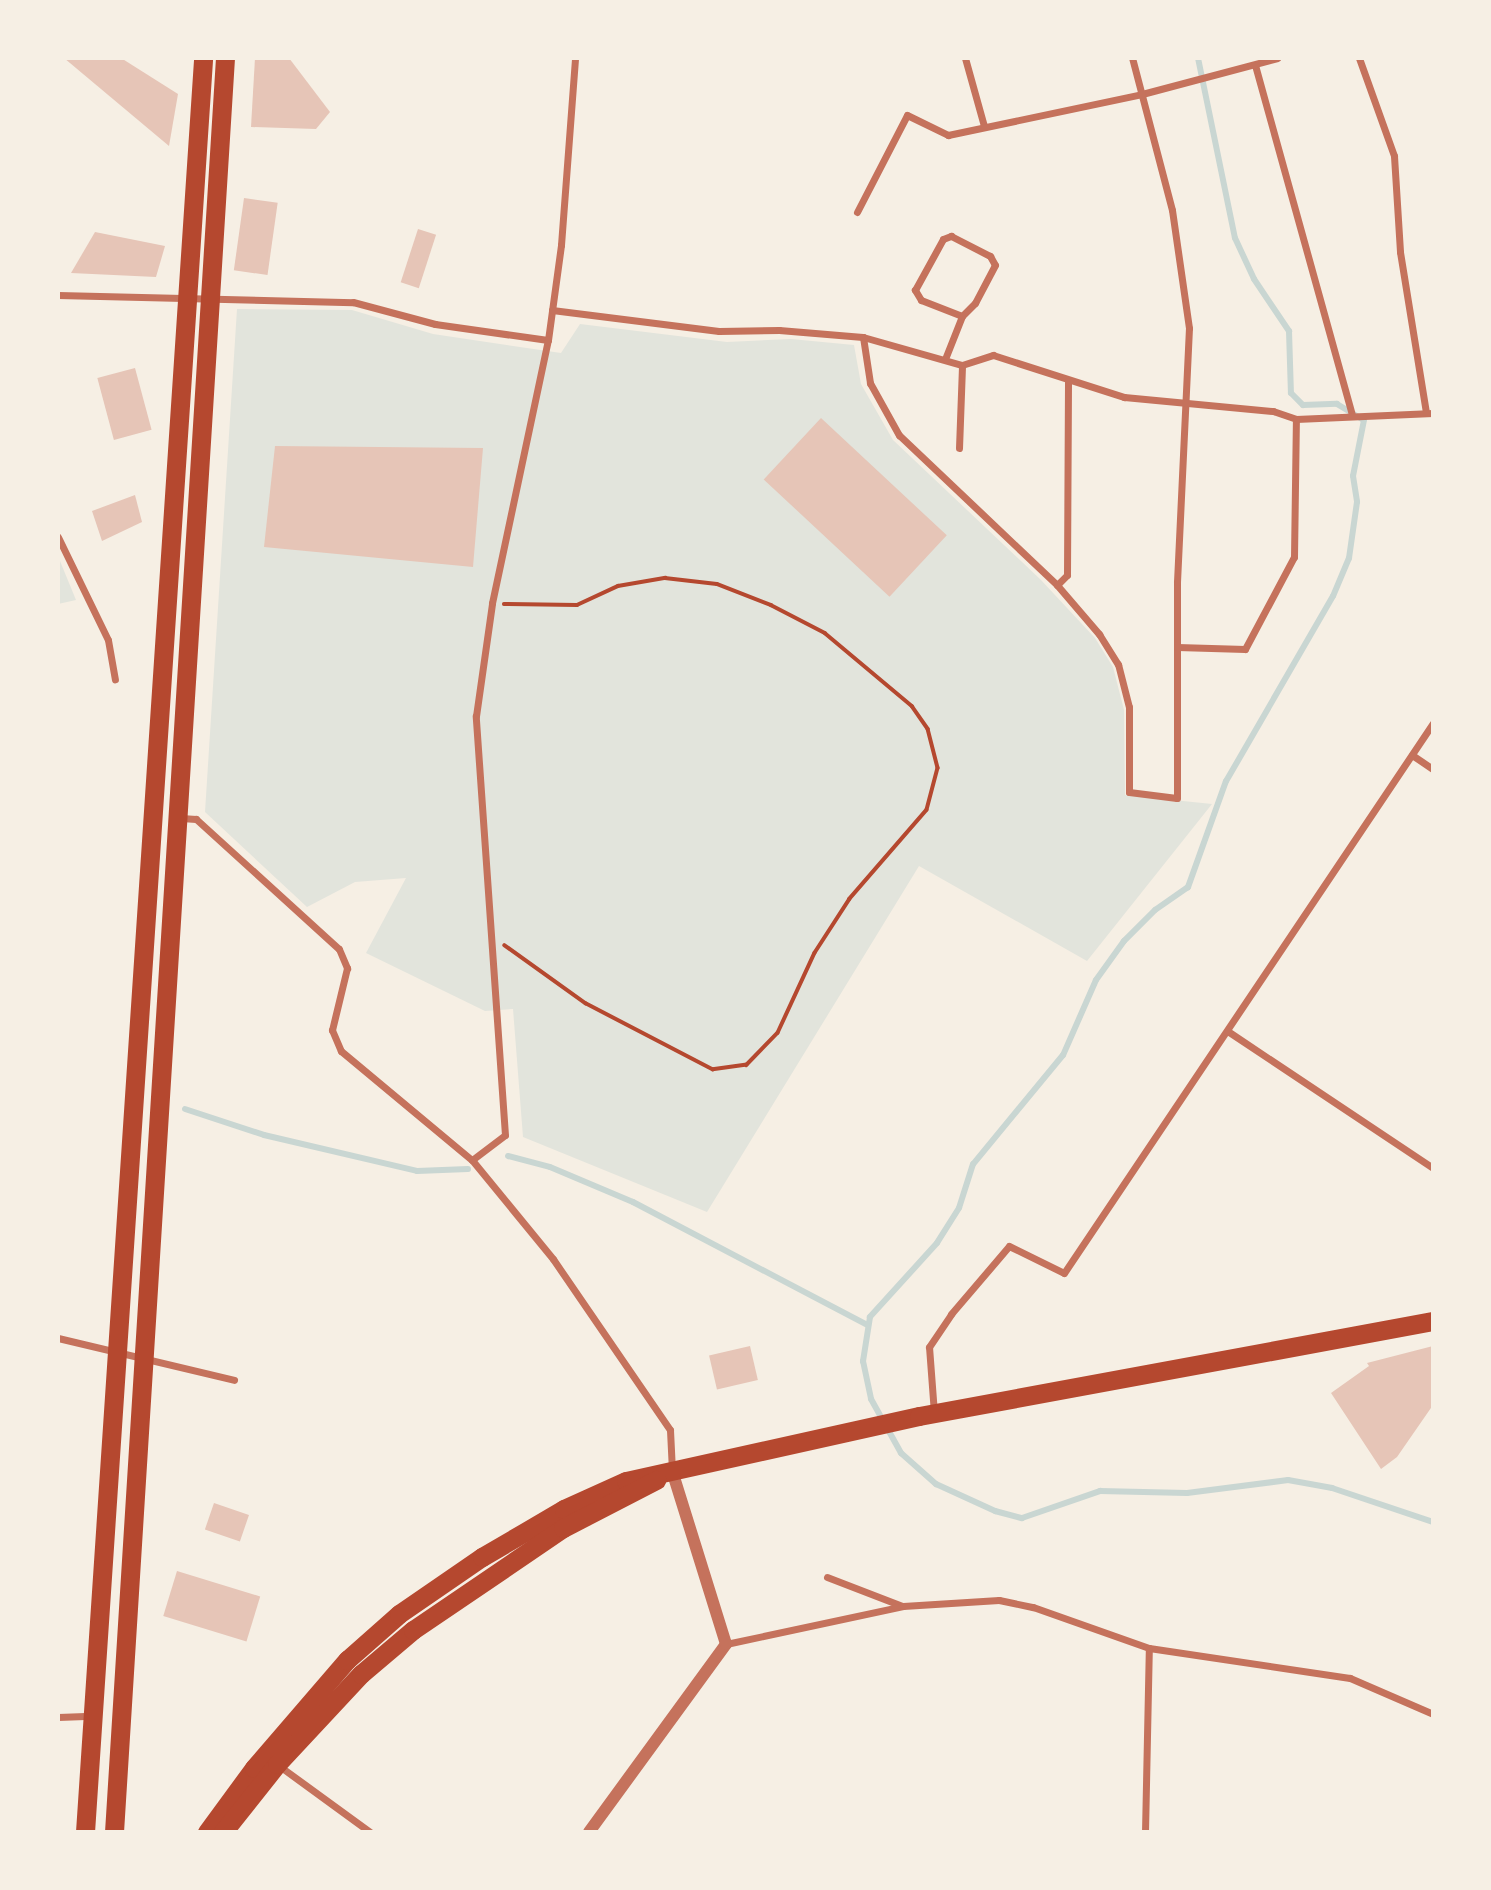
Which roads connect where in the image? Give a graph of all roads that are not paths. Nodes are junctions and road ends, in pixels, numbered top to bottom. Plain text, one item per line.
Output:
1 (202, 58) edge
2 (575, 58) edge
3 (965, 58) edge
4 (1132, 58) edge
5 (1277, 58) edge
6 (1359, 58) edge
7 (225, 59) edge
8 (1255, 65) junction
9 (1142, 94) junction
10 (984, 126) junction
11 (857, 212) dead end
12 (58, 295) edge
13 (186, 300) junction
14 (210, 300) junction
15 (552, 310) junction
16 (961, 316) junction
17 (863, 337) junction
18 (548, 340) junction
19 (944, 359) junction
20 (962, 365) junction
21 (1069, 381) junction
22 (1185, 400) junction
23 (1430, 413) edge
24 (1352, 414) junction
25 (1296, 419) junction
26 (959, 448) dead end
27 (58, 537) edge
28 (1057, 585) junction
29 (1177, 648) junction
30 (115, 679) dead end
31 (1433, 723) edge
32 (1412, 755) junction
33 (1433, 769) edge
34 (177, 818) junction
35 (1229, 1032) junction
36 (472, 1160) junction
37 (1433, 1168) edge
38 (1433, 1321) edge
39 (58, 1338) edge
40 (116, 1350) junction
41 (143, 1356) junction
42 (234, 1380) dead end
43 (926, 1415) junction
44 (672, 1471) junction
45 (827, 1577) dead end
46 (903, 1606) junction
47 (726, 1644) junction
48 (1149, 1648) junction
49 (1433, 1714) edge
50 (92, 1716) junction
51 (58, 1717) edge
52 (277, 1764) junction
53 (85, 1832) edge
54 (114, 1832) edge
55 (207, 1832) edge
56 (223, 1832) edge
57 (370, 1832) edge
58 (589, 1832) edge
59 (1145, 1832) edge

1 - 7 street
1 - 13 highway
2 - 15 street
3 - 10 street
4 - 9 street
5 - 8 street
6 - 23 street
7 - 14 highway
8 - 9 street
8 - 24 street
9 - 10 street
9 - 22 street
10 - 11 street
12 - 13 street
13 - 14 street
13 - 40 highway
14 - 18 street
14 - 34 highway
15 - 17 street
15 - 18 street
16 - 16 street
16 - 19 street
17 - 19 street
17 - 28 street
18 - 36 street
19 - 20 street
20 - 21 street
20 - 26 street
21 - 22 street
21 - 28 street
22 - 25 street
22 - 29 street
23 - 24 street
24 - 25 street
25 - 29 street
27 - 30 street
28 - 29 street
31 - 32 street
32 - 33 street
32 - 35 street
34 - 36 street
34 - 41 highway
35 - 37 street
35 - 43 street
36 - 44 street
38 - 43 highway
39 - 40 street
40 - 41 street
40 - 50 highway
41 - 42 street
41 - 54 highway
43 - 44 highway
44 - 47 street
44 - 52 highway
44 - 55 highway
45 - 46 street
46 - 47 street
46 - 48 street
47 - 58 street
48 - 49 street
48 - 59 street
50 - 51 street
50 - 53 highway
52 - 56 highway
52 - 57 street

